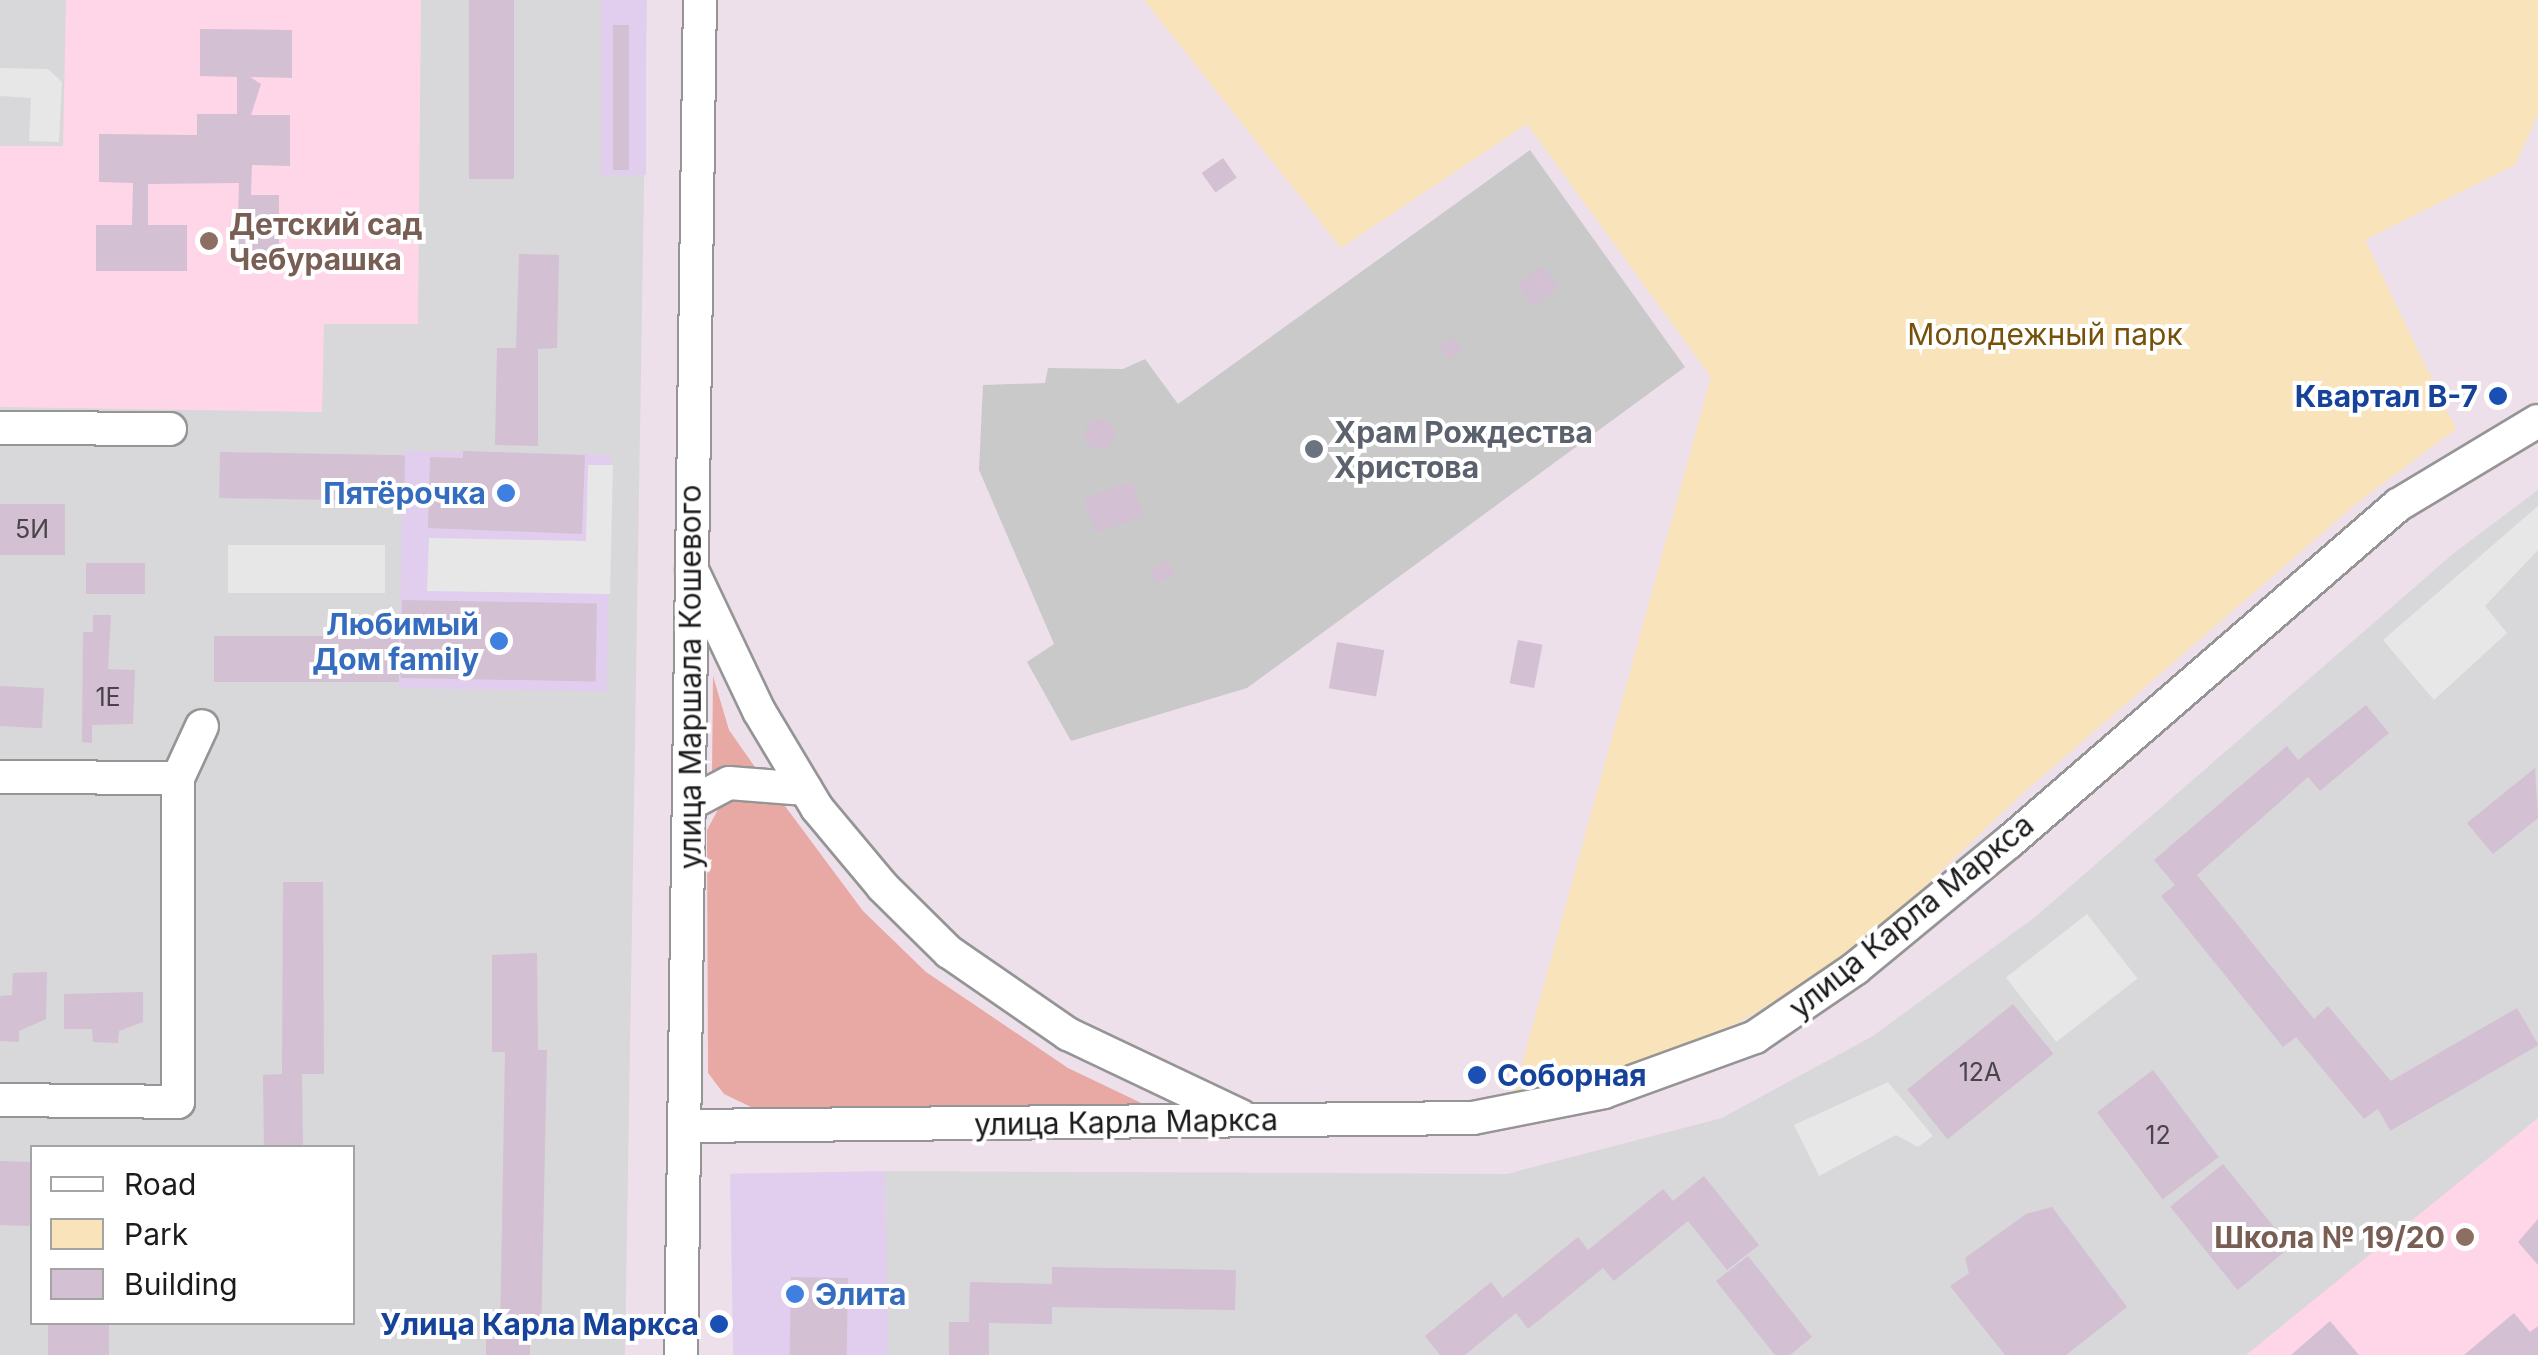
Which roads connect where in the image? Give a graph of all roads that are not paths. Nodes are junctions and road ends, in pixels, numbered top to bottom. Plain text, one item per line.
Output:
1 (703, 0) edge
2 (2538, 421) edge
3 (0, 428) edge
4 (170, 428) dead end
5 (2538, 435) edge
6 (696, 575) junction
7 (202, 726) dead end
8 (0, 777) edge
9 (178, 778) junction
10 (806, 788) junction
11 (695, 801) junction
12 (0, 1100) edge
13 (1255, 1124) junction
14 (690, 1129) junction
15 (681, 1355) edge
16 (692, 1355) edge

1 - 6 street, улица Маршала Кошевого
2 - 13 street, улица Карла Маркса
3 - 4 street
5 - 13 street
6 - 10 street
6 - 11 street, улица Маршала Кошевого
7 - 9 street
8 - 9 street
9 - 12 street
10 - 11 street
10 - 13 street
11 - 14 street, улица Маршала Кошевого
13 - 14 street, улица Карла Маркса
14 - 15 street, улица Маршала Кошевого
14 - 16 street

